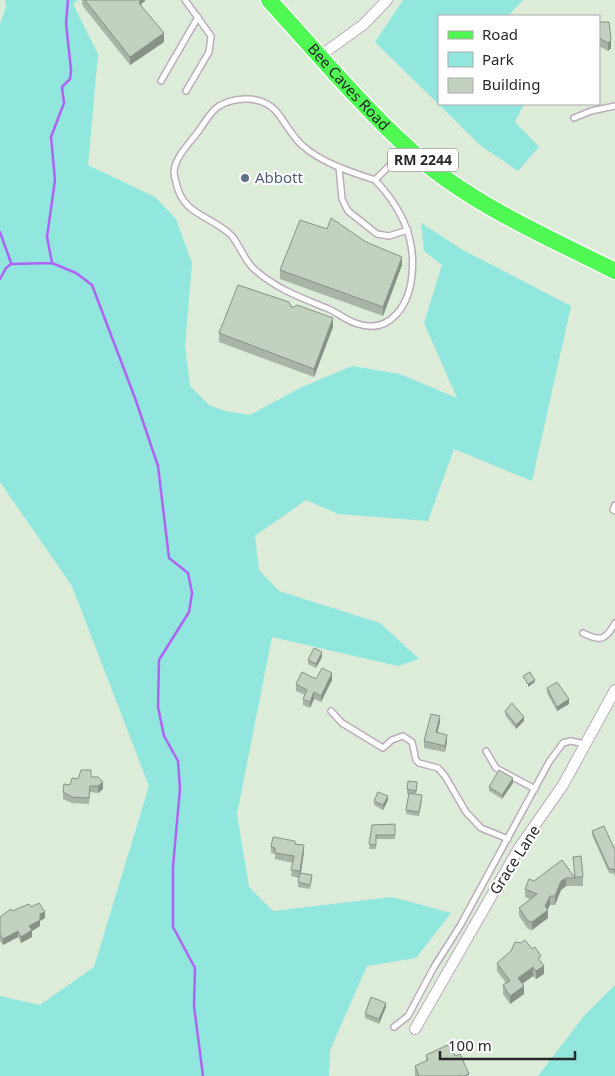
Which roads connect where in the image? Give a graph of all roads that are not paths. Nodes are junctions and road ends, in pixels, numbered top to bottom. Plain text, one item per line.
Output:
1 (186, 0) edge
2 (270, 0) edge
3 (387, 0) edge
4 (198, 17) junction
5 (320, 56) junction
6 (161, 81) dead end
7 (186, 91) dead end
8 (615, 106) edge
9 (574, 118) dead end
10 (407, 148) junction
11 (339, 167) junction
12 (375, 180) junction
13 (408, 230) junction
14 (615, 271) edge
15 (300, 297) junction
16 (296, 305) edge
17 (615, 505) edge
18 (615, 511) edge
19 (615, 623) edge
20 (583, 633) dead end
21 (615, 690) edge
22 (331, 711) dead end
23 (585, 744) junction
24 (486, 751) dead end
25 (534, 789) junction
26 (508, 839) junction
27 (394, 1027) dead end
28 (415, 1029) dead end

1 - 4 lane
2 - 5 main road, Bee Caves Road / RM 2244
3 - 5 street
4 - 6 lane
4 - 7 lane
5 - 10 main road, Bee Caves Road / RM 2244
8 - 9 lane
10 - 12 lane
10 - 14 main road, Bee Caves Road / RM 2244
11 - 12 lane
11 - 13 lane
11 - 15 lane
12 - 13 lane
13 - 15 lane
15 - 16 lane
17 - 18 lane
19 - 20 lane
21 - 23 street, Grace Lane
22 - 26 lane
23 - 25 lane
23 - 28 street, Grace Lane
24 - 25 lane
25 - 26 lane
26 - 27 lane

